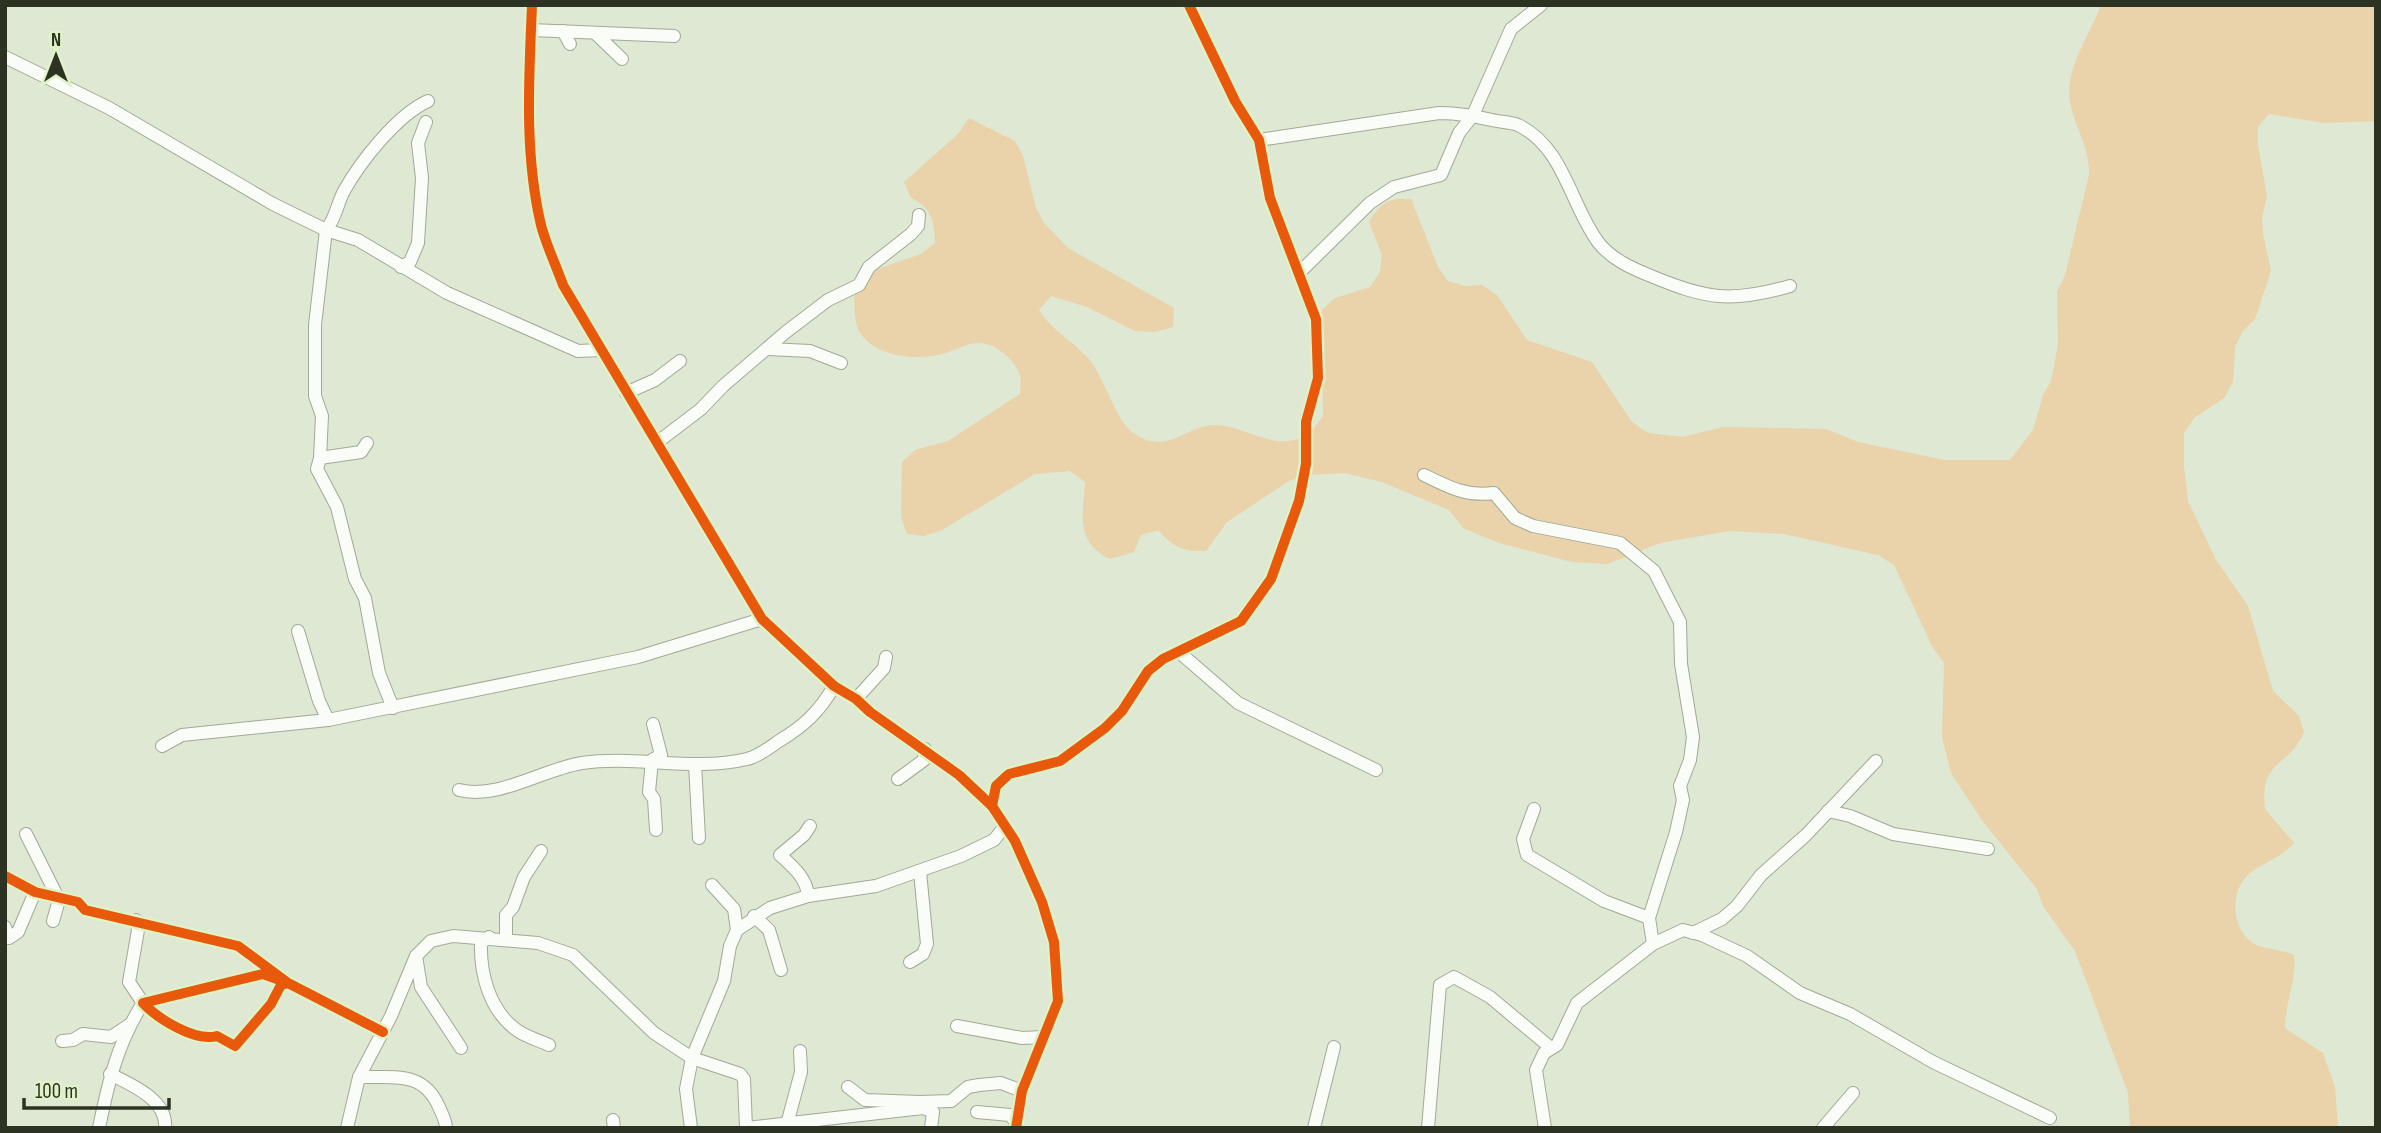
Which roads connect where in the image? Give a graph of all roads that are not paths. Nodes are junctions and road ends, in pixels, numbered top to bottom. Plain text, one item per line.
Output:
1 (531, 5) edge
2 (1189, 5) edge
3 (1541, 5) edge
4 (531, 30) junction
5 (563, 31) junction
6 (595, 33) junction
7 (674, 36) dead end
8 (570, 44) dead end
9 (5, 57) edge
10 (622, 59) dead end
11 (428, 101) dead end
12 (1473, 115) junction
13 (426, 122) dead end
14 (1258, 140) junction
15 (919, 215) dead end
16 (326, 230) junction
17 (401, 267) junction
18 (1300, 272) junction
19 (1790, 286) dead end
20 (767, 349) junction
21 (601, 350) junction
22 (681, 361) dead end
23 (841, 363) dead end
24 (626, 393) junction
25 (659, 441) junction
26 (367, 443) dead end
27 (320, 458) junction
28 (1424, 475) dead end
29 (762, 619) junction
30 (298, 631) dead end
31 (1179, 652) junction
32 (886, 657) dead end
33 (834, 686) junction
34 (856, 698) junction
35 (393, 708) junction
36 (328, 720) junction
37 (653, 724) dead end
38 (162, 746) dead end
39 (926, 749) junction
40 (652, 761) junction
41 (1876, 761) dead end
42 (695, 764) junction
43 (1376, 770) dead end
44 (898, 779) dead end
45 (459, 790) dead end
46 (992, 806) junction
47 (1534, 809) dead end
48 (1828, 811) junction
49 (810, 826) dead end
50 (1005, 826) junction
51 (656, 831) dead end
52 (26, 834) dead end
53 (699, 838) dead end
54 (1988, 849) dead end
55 (541, 851) dead end
56 (920, 872) junction
57 (5, 876) edge
58 (712, 885) dead end
59 (34, 892) junction
60 (808, 896) junction
61 (59, 900) junction
62 (754, 916) junction
63 (1649, 918) junction
64 (136, 920) junction
65 (53, 921) dead end
66 (5, 927) edge
67 (737, 930) junction
68 (1693, 933) junction
69 (489, 937) junction
70 (506, 938) junction
71 (1653, 944) junction
72 (416, 956) junction
73 (910, 962) dead end
74 (781, 970) dead end
75 (288, 983) junction
76 (143, 1003) junction
77 (129, 1024) junction
78 (957, 1026) dead end
79 (383, 1032) junction
80 (1044, 1037) junction
81 (62, 1041) dead end
82 (549, 1045) dead end
83 (461, 1048) dead end
84 (1334, 1048) dead end
85 (1551, 1048) junction
86 (800, 1051) dead end
87 (692, 1058) junction
88 (110, 1074) junction
89 (359, 1077) junction
90 (848, 1087) dead end
91 (1022, 1091) junction
92 (1853, 1093) dead end
93 (977, 1112) dead end
94 (2050, 1118) dead end
95 (785, 1126) edge
96 (1017, 1126) edge
97 (99, 1128) edge
98 (165, 1128) edge
99 (347, 1128) edge
100 (446, 1128) edge
101 (691, 1128) edge
102 (747, 1128) edge
103 (931, 1128) edge
104 (1314, 1128) edge
105 (1428, 1128) edge
106 (1545, 1128) edge
107 (1823, 1128) edge

1 - 4 street
2 - 14 street
3 - 12 street
4 - 5 street
4 - 21 street
5 - 6 street
5 - 8 street
6 - 7 street
6 - 10 street
9 - 16 street
11 - 16 street
12 - 14 street
12 - 18 street
12 - 19 street
13 - 17 street
14 - 18 street
15 - 20 street
16 - 17 street
16 - 27 street
17 - 21 street
18 - 31 street
20 - 23 street
20 - 25 street
21 - 24 street
22 - 24 street
24 - 25 street
25 - 29 street
26 - 27 street
27 - 35 street
28 - 63 street
29 - 33 street
29 - 35 street
30 - 36 street
31 - 43 street
31 - 46 street
32 - 34 street
33 - 34 street
33 - 42 street
34 - 39 street
35 - 36 street
36 - 38 street
37 - 40 street
39 - 44 street
39 - 46 street
40 - 42 street
40 - 45 street
40 - 51 street
41 - 48 street
42 - 53 street
46 - 50 street
47 - 63 street
48 - 54 street
48 - 68 street
49 - 60 street
50 - 56 street
50 - 80 street
52 - 61 street
55 - 70 street
56 - 60 street
56 - 73 street
57 - 59 street
58 - 67 street
59 - 61 street
59 - 66 street
60 - 62 street
61 - 64 street
61 - 65 street
62 - 67 street
62 - 74 street
63 - 71 street
64 - 75 street
64 - 76 street
67 - 87 street
68 - 71 street
68 - 94 street
69 - 70 street
69 - 72 street
69 - 82 street
70 - 87 street
71 - 85 street
72 - 79 street
72 - 83 street
75 - 76 street
75 - 76 street
75 - 79 street
76 - 77 street
77 - 81 street
77 - 88 street
78 - 80 street
79 - 89 street
80 - 91 street
84 - 104 street
85 - 105 street
85 - 106 street
86 - 95 street
87 - 101 street
87 - 102 street
88 - 97 street
88 - 98 street
89 - 99 street
89 - 100 street
90 - 91 street
91 - 96 street
92 - 107 street
93 - 96 street
95 - 102 street
95 - 103 street

